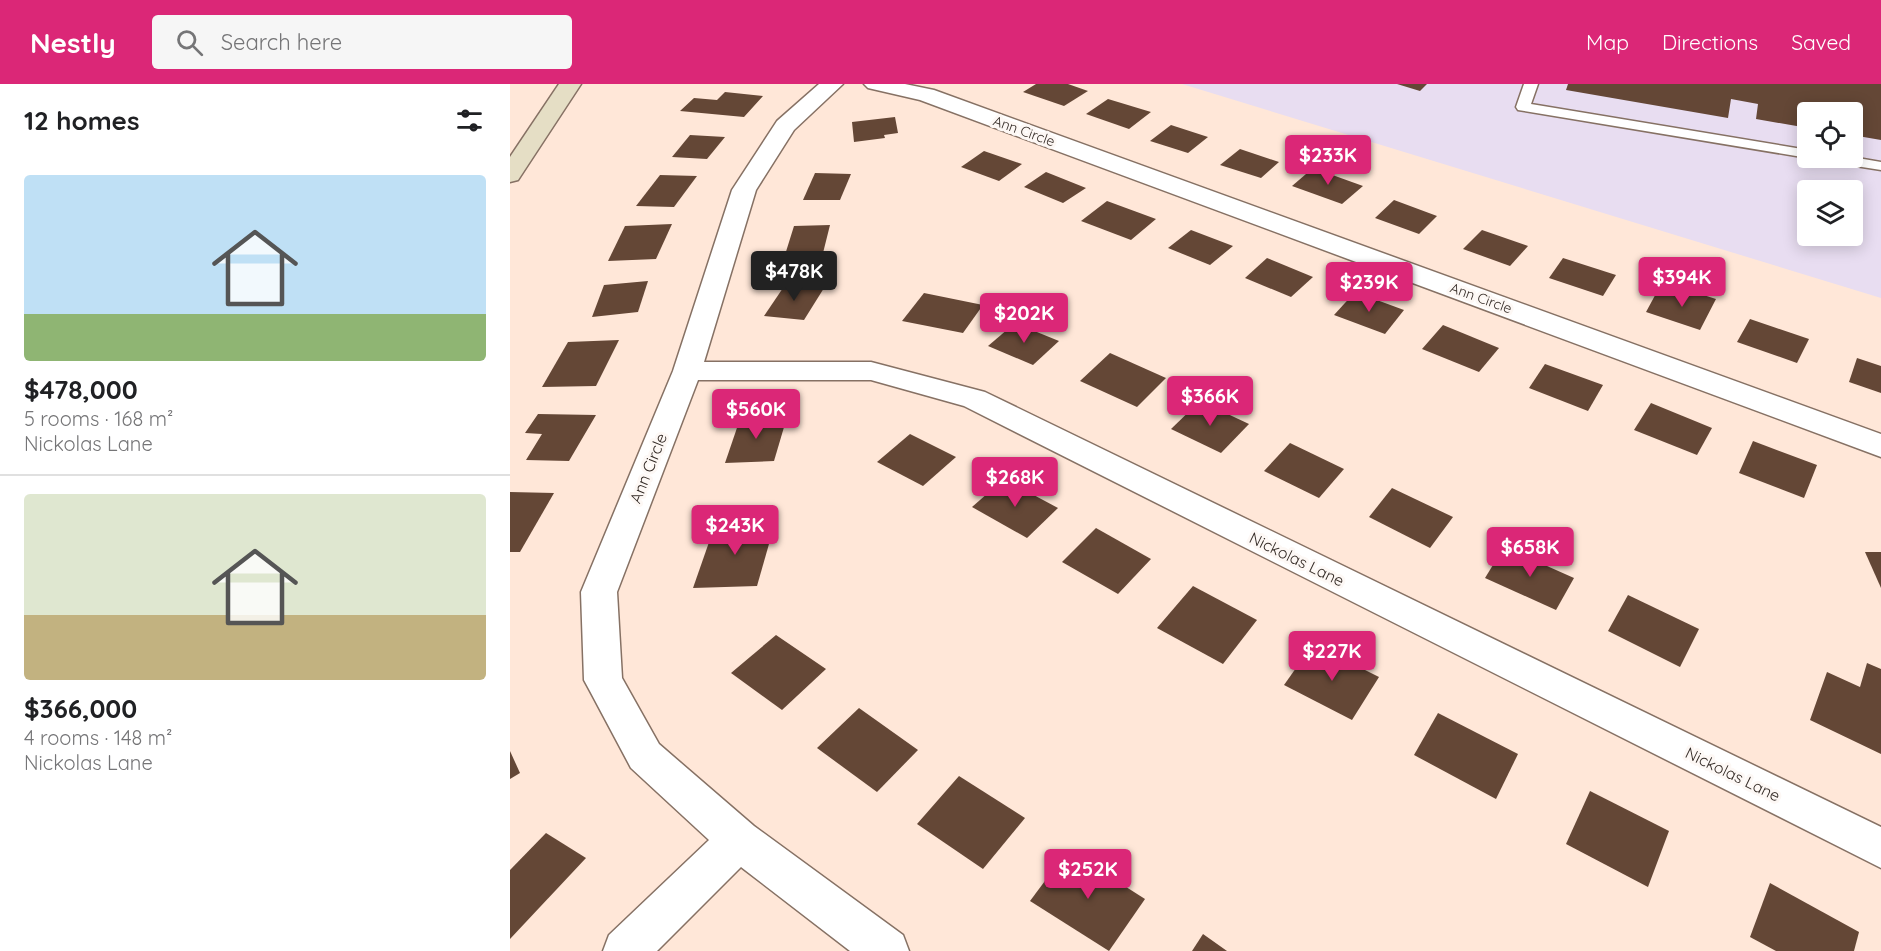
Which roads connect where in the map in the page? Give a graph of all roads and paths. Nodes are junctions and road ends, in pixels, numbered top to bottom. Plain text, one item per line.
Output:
1 (570, 84) edge
2 (832, 84) edge
3 (875, 84) edge
4 (1531, 84) edge
5 (1797, 152) edge
6 (1863, 163) edge
7 (1881, 166) edge
8 (510, 175) edge
9 (687, 371) junction
10 (1881, 446) edge
11 (739, 840) junction
12 (1881, 848) edge
13 (625, 951) edge
14 (886, 951) edge

1 - 8 street
2 - 9 street, Ann Circle
3 - 10 street, Ann Circle
4 - 5 lane
6 - 7 lane
9 - 11 street, Ann Circle
9 - 12 street, Nickolas Lane
11 - 13 street
11 - 14 street, Ann Circle

